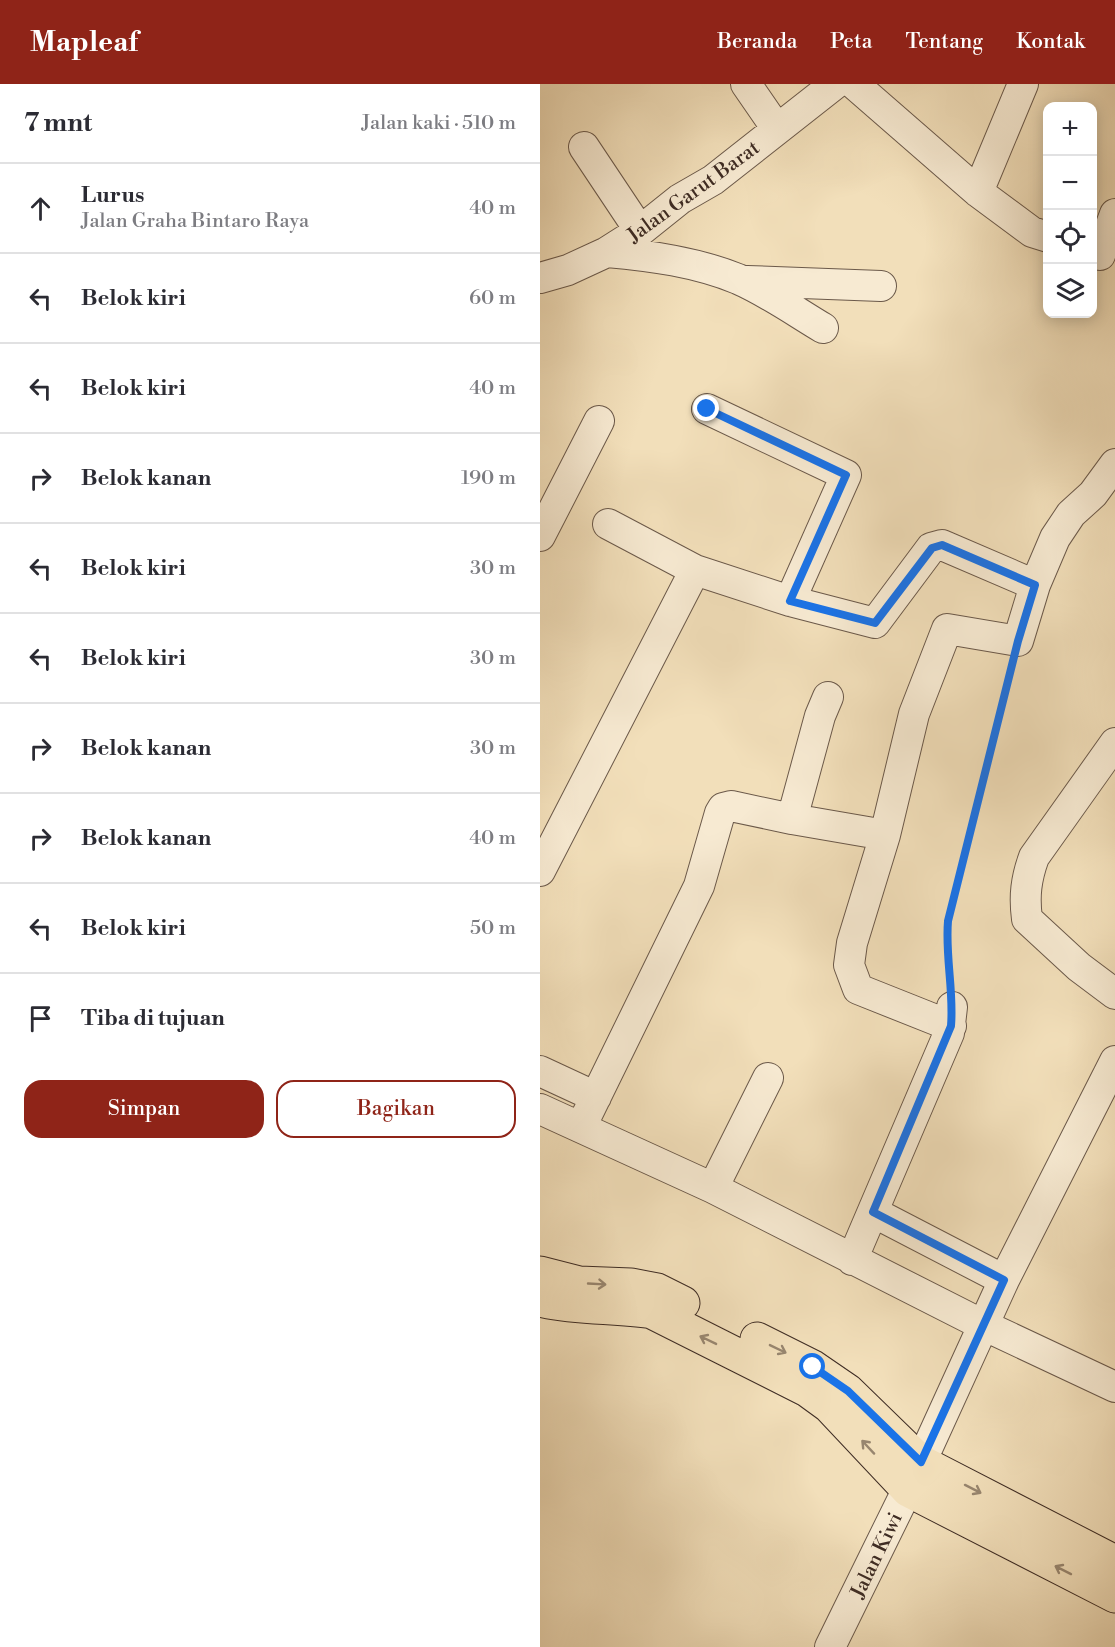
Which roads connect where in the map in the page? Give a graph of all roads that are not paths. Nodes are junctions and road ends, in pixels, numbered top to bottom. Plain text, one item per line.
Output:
1 (746, 84) edge
2 (835, 84) edge
3 (855, 84) edge
4 (1023, 84) edge
5 (777, 129) junction
6 (584, 147) dead end
7 (978, 192) junction
8 (1115, 214) edge
9 (640, 231) junction
10 (1043, 236) edge
11 (607, 252) junction
12 (1102, 256) edge
13 (540, 278) edge
14 (741, 280) junction
15 (881, 286) dead end
16 (823, 328) dead end
17 (707, 409) dead end
18 (598, 421) dead end
19 (1115, 464) edge
20 (608, 524) dead end
21 (540, 536) edge
22 (695, 570) junction
23 (1035, 585) junction
24 (790, 601) junction
25 (828, 697) dead end
26 (1115, 743) edge
27 (792, 819) junction
28 (885, 835) junction
29 (540, 871) edge
30 (1115, 994) edge
31 (1115, 1061) edge
32 (540, 1071) edge
33 (768, 1078) dead end
34 (596, 1097) junction
35 (540, 1108) edge
36 (581, 1127) junction
37 (713, 1188) junction
38 (873, 1212) junction
39 (852, 1260) junction
40 (540, 1273) edge
41 (1004, 1280) junction
42 (540, 1300) edge
43 (982, 1325) junction
44 (1115, 1387) edge
45 (915, 1476) junction
46 (1115, 1562) edge
47 (1115, 1596) edge
48 (830, 1647) edge

1 - 5 street
2 - 5 street, Jalan Garut Barat
3 - 7 street
4 - 7 street
5 - 9 street, Jalan Garut Barat
6 - 9 street
7 - 10 street
8 - 12 street
9 - 11 street, Jalan Garut Barat
11 - 13 street, Jalan Garut Barat
11 - 14 street
14 - 15 street
14 - 16 street
17 - 24 street
18 - 21 street
19 - 23 street
20 - 22 street
22 - 24 street
22 - 29 street
23 - 24 street
23 - 28 street
25 - 27 street
26 - 30 street
27 - 28 street
27 - 34 street
28 - 38 street
31 - 41 street, Jalan Kiwi
32 - 34 street
33 - 37 street
34 - 36 street
35 - 36 street
36 - 37 street
37 - 39 street
38 - 39 street
38 - 41 street
39 - 43 street
40 -> 45 main road
41 - 43 street, Jalan Kiwi
45 -> 42 main road
43 - 44 street
43 - 45 street, Jalan Kiwi
45 -> 46 main road
47 -> 45 main road
45 - 48 street, Jalan Kiwi

